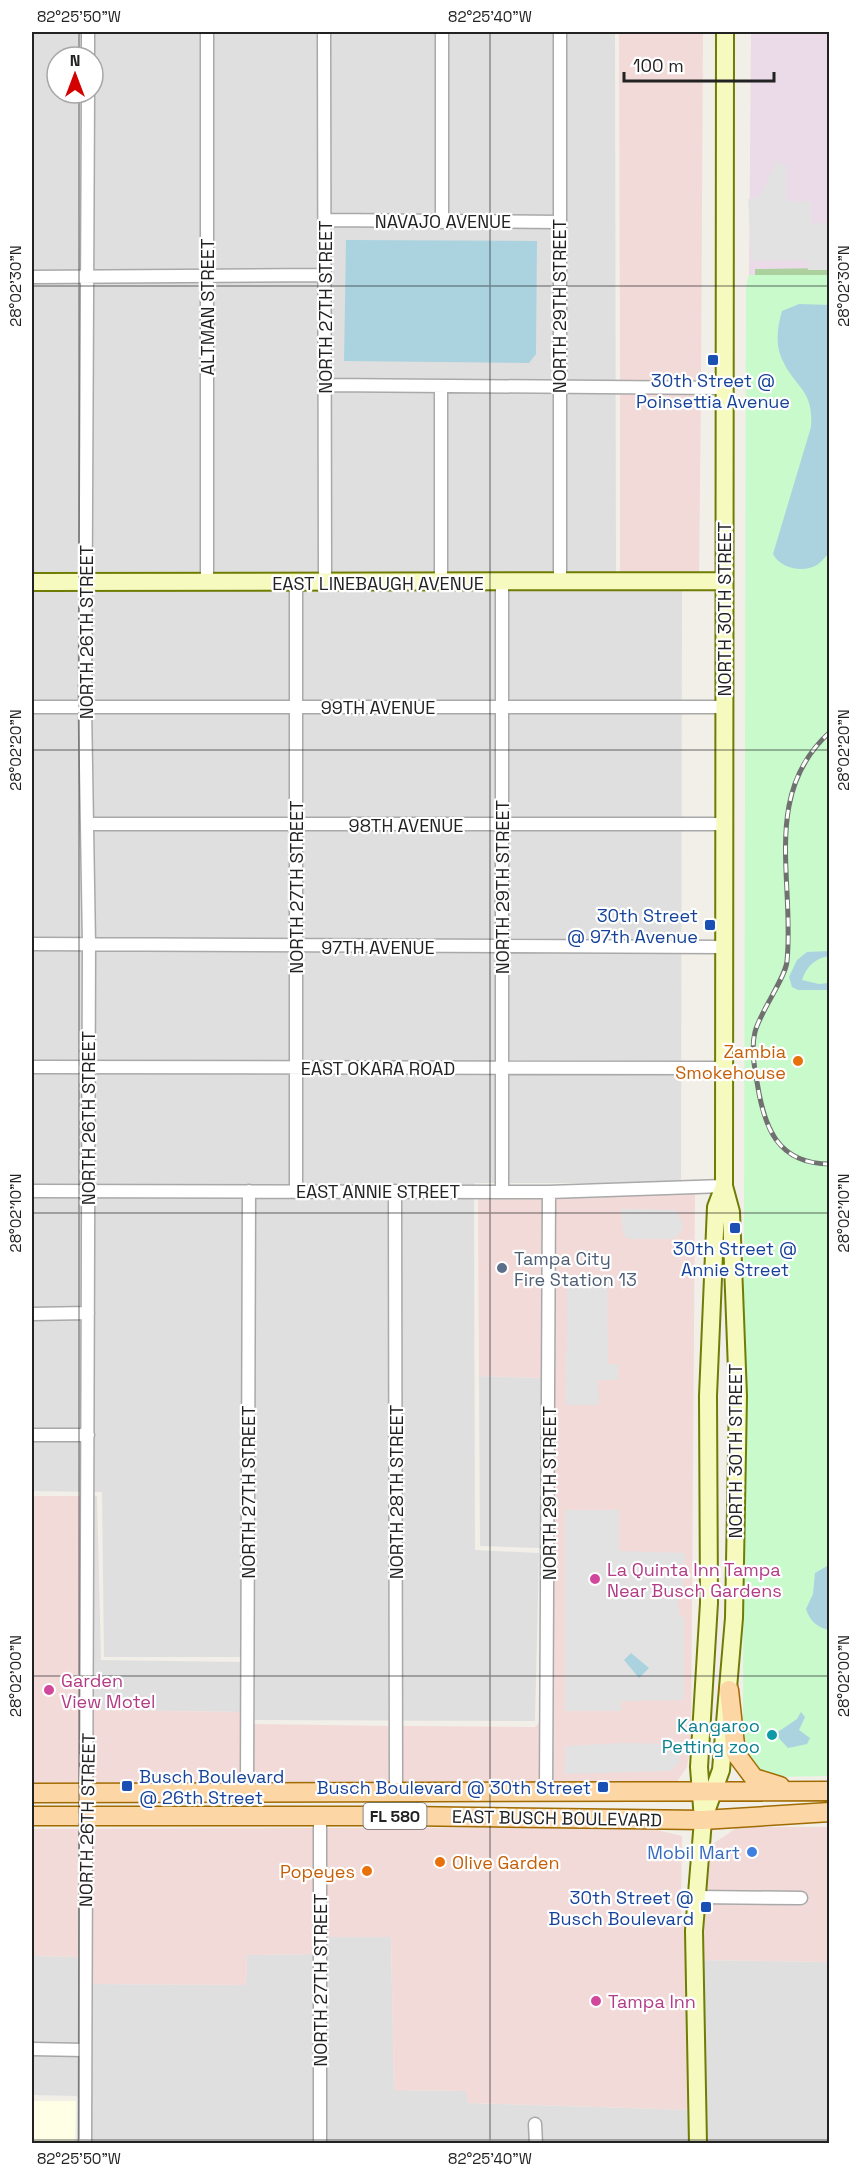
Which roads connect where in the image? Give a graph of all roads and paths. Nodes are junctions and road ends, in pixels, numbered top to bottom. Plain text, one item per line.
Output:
1 (207, 32) edge
2 (324, 32) edge
3 (442, 32) edge
4 (560, 32) edge
5 (725, 32) edge
6 (88, 105) edge
7 (326, 220) junction
8 (442, 222) junction
9 (559, 222) junction
10 (325, 275) junction
11 (32, 277) edge
12 (88, 277) junction
13 (207, 277) junction
14 (325, 384) junction
15 (441, 387) junction
16 (560, 387) junction
17 (725, 388) junction
18 (561, 581) junction
19 (724, 581) junction
20 (32, 582) edge
21 (87, 582) junction
22 (207, 583) junction
23 (296, 583) junction
24 (326, 583) junction
25 (441, 583) junction
26 (502, 583) junction
27 (295, 706) junction
28 (502, 706) junction
29 (724, 706) junction
30 (32, 707) edge
31 (85, 708) junction
32 (88, 824) junction
33 (296, 824) junction
34 (724, 824) junction
35 (502, 825) junction
36 (32, 944) edge
37 (89, 944) junction
38 (296, 946) junction
39 (502, 946) junction
40 (724, 946) junction
41 (32, 1067) edge
42 (88, 1067) junction
43 (296, 1068) junction
44 (724, 1068) junction
45 (503, 1069) junction
46 (724, 1186) junction
47 (32, 1191) edge
48 (88, 1191) junction
49 (249, 1191) junction
50 (296, 1191) junction
51 (395, 1191) junction
52 (502, 1191) junction
53 (549, 1192) junction
54 (88, 1313) junction
55 (32, 1314) edge
56 (32, 1435) edge
57 (88, 1435) junction
58 (729, 1690) junction
59 (796, 1791) junction
60 (830, 1791) edge
61 (706, 1792) junction
62 (32, 1793) edge
63 (88, 1793) junction
64 (247, 1793) junction
65 (396, 1793) junction
66 (546, 1793) junction
67 (830, 1812) edge
68 (32, 1816) edge
69 (87, 1816) junction
70 (320, 1817) junction
71 (703, 1820) junction
72 (697, 1897) junction
73 (801, 1898) dead end
74 (32, 2049) edge
75 (84, 2050) junction
76 (536, 2124) dead end
77 (85, 2144) edge
78 (320, 2144) edge
79 (536, 2144) edge
80 (698, 2144) edge

1 - 13 street, ALTMAN STREET
2 - 7 street, NORTH 27TH STREET
3 - 8 street
4 - 9 street, NORTH 29TH STREET
5 - 17 main road, NORTH 30TH STREET
6 - 12 street, NORTH 26TH STREET
7 - 8 street, NAVAJO AVENUE
7 - 10 street, NORTH 27TH STREET
8 - 9 street, NAVAJO AVENUE
9 - 16 street, NORTH 29TH STREET
10 - 13 street
10 - 14 street, NORTH 27TH STREET
11 - 12 street
12 - 13 street
12 - 21 street, NORTH 26TH STREET
13 - 22 street, ALTMAN STREET
14 - 15 street
14 - 24 street, NORTH 27TH STREET
15 - 16 street
15 - 25 street
16 - 17 street
16 - 18 street, NORTH 29TH STREET
17 - 19 main road, NORTH 30TH STREET
18 - 19 main road, EAST LINEBAUGH AVENUE
18 - 26 main road, EAST LINEBAUGH AVENUE
19 - 29 main road, NORTH 30TH STREET
20 - 21 main road, EAST LINEBAUGH AVENUE
21 - 22 main road, EAST LINEBAUGH AVENUE
21 - 31 street, NORTH 26TH STREET
22 - 23 main road, EAST LINEBAUGH AVENUE
23 - 24 main road, EAST LINEBAUGH AVENUE
23 - 27 street, NORTH 27TH STREET
24 - 25 main road, EAST LINEBAUGH AVENUE
25 - 26 main road, EAST LINEBAUGH AVENUE
26 - 28 street, NORTH 29TH STREET
27 - 28 street, 99TH AVENUE
27 - 31 street, 99TH AVENUE
27 - 33 street, NORTH 27TH STREET
28 - 29 street, 99TH AVENUE
28 - 35 street, NORTH 29TH STREET
29 - 34 main road, NORTH 30TH STREET
30 - 31 street, 99TH AVENUE
31 - 32 street, NORTH 26TH STREET
32 - 33 street, 98TH AVENUE
32 - 37 street, NORTH 26TH STREET
33 - 35 street, 98TH AVENUE
33 - 38 street, NORTH 27TH STREET
34 - 35 street, 98TH AVENUE
34 - 40 main road, NORTH 30TH STREET
35 - 39 street, NORTH 29TH STREET
36 - 37 street, 97TH AVENUE
37 - 38 street, 97TH AVENUE
37 - 42 street, NORTH 26TH STREET
38 - 39 street, 97TH AVENUE
38 - 43 street, NORTH 27TH STREET
39 - 40 street, 97TH AVENUE
39 - 45 street, NORTH 29TH STREET
40 - 44 main road, NORTH 30TH STREET
41 - 42 street, EAST OKARA ROAD
42 - 43 street, EAST OKARA ROAD
42 - 48 street, NORTH 26TH STREET
43 - 45 street, EAST OKARA ROAD
43 - 50 street, NORTH 27TH STREET
44 - 45 street, EAST OKARA ROAD
44 - 46 main road, NORTH 30TH STREET
45 - 52 street, NORTH 29TH STREET
46 - 53 street, EAST ANNIE STREET
46 - 58 main road, NORTH 30TH STREET
46 - 61 main road, NORTH 30TH STREET
47 - 48 street, EAST ANNIE STREET
48 - 49 street, EAST ANNIE STREET
48 - 54 street, NORTH 26TH STREET
49 - 50 street, EAST ANNIE STREET
49 - 64 street, NORTH 27TH STREET
50 - 51 street, EAST ANNIE STREET
51 - 52 street, EAST ANNIE STREET
51 - 65 street, NORTH 28TH STREET
52 - 53 street, EAST ANNIE STREET
53 - 66 street, NORTH 29TH STREET
54 - 55 street
54 - 57 street, NORTH 26TH STREET
56 - 57 street
57 - 63 street, NORTH 26TH STREET
58 - 59 main road
58 - 61 main road, NORTH 30TH STREET
59 - 60 main road, EAST BUSCH BOULEVARD / FL 580
59 - 61 main road, EAST BUSCH BOULEVARD / FL 580
61 - 66 main road, EAST BUSCH BOULEVARD / FL 580
61 - 71 main road, NORTH 30TH STREET
62 - 63 main road, EAST BUSCH BOULEVARD / FL 580
63 - 64 main road, EAST BUSCH BOULEVARD / FL 580
63 - 69 street, NORTH 26TH STREET
64 - 65 main road, EAST BUSCH BOULEVARD / FL 580
65 - 66 main road, EAST BUSCH BOULEVARD / FL 580
65 - 70 main road
67 - 71 main road, EAST BUSCH BOULEVARD / FL 580
68 - 69 main road, EAST BUSCH BOULEVARD / FL 580
69 - 70 main road, EAST BUSCH BOULEVARD / FL 580
69 - 75 street, NORTH 26TH STREET
70 - 71 main road, EAST BUSCH BOULEVARD / FL 580
70 - 78 street, NORTH 27TH STREET
71 - 72 main road, NORTH 30TH STREET
72 - 73 street
72 - 80 main road, NORTH 30TH STREET
74 - 75 street
75 - 77 street, NORTH 26TH STREET
76 - 79 street

